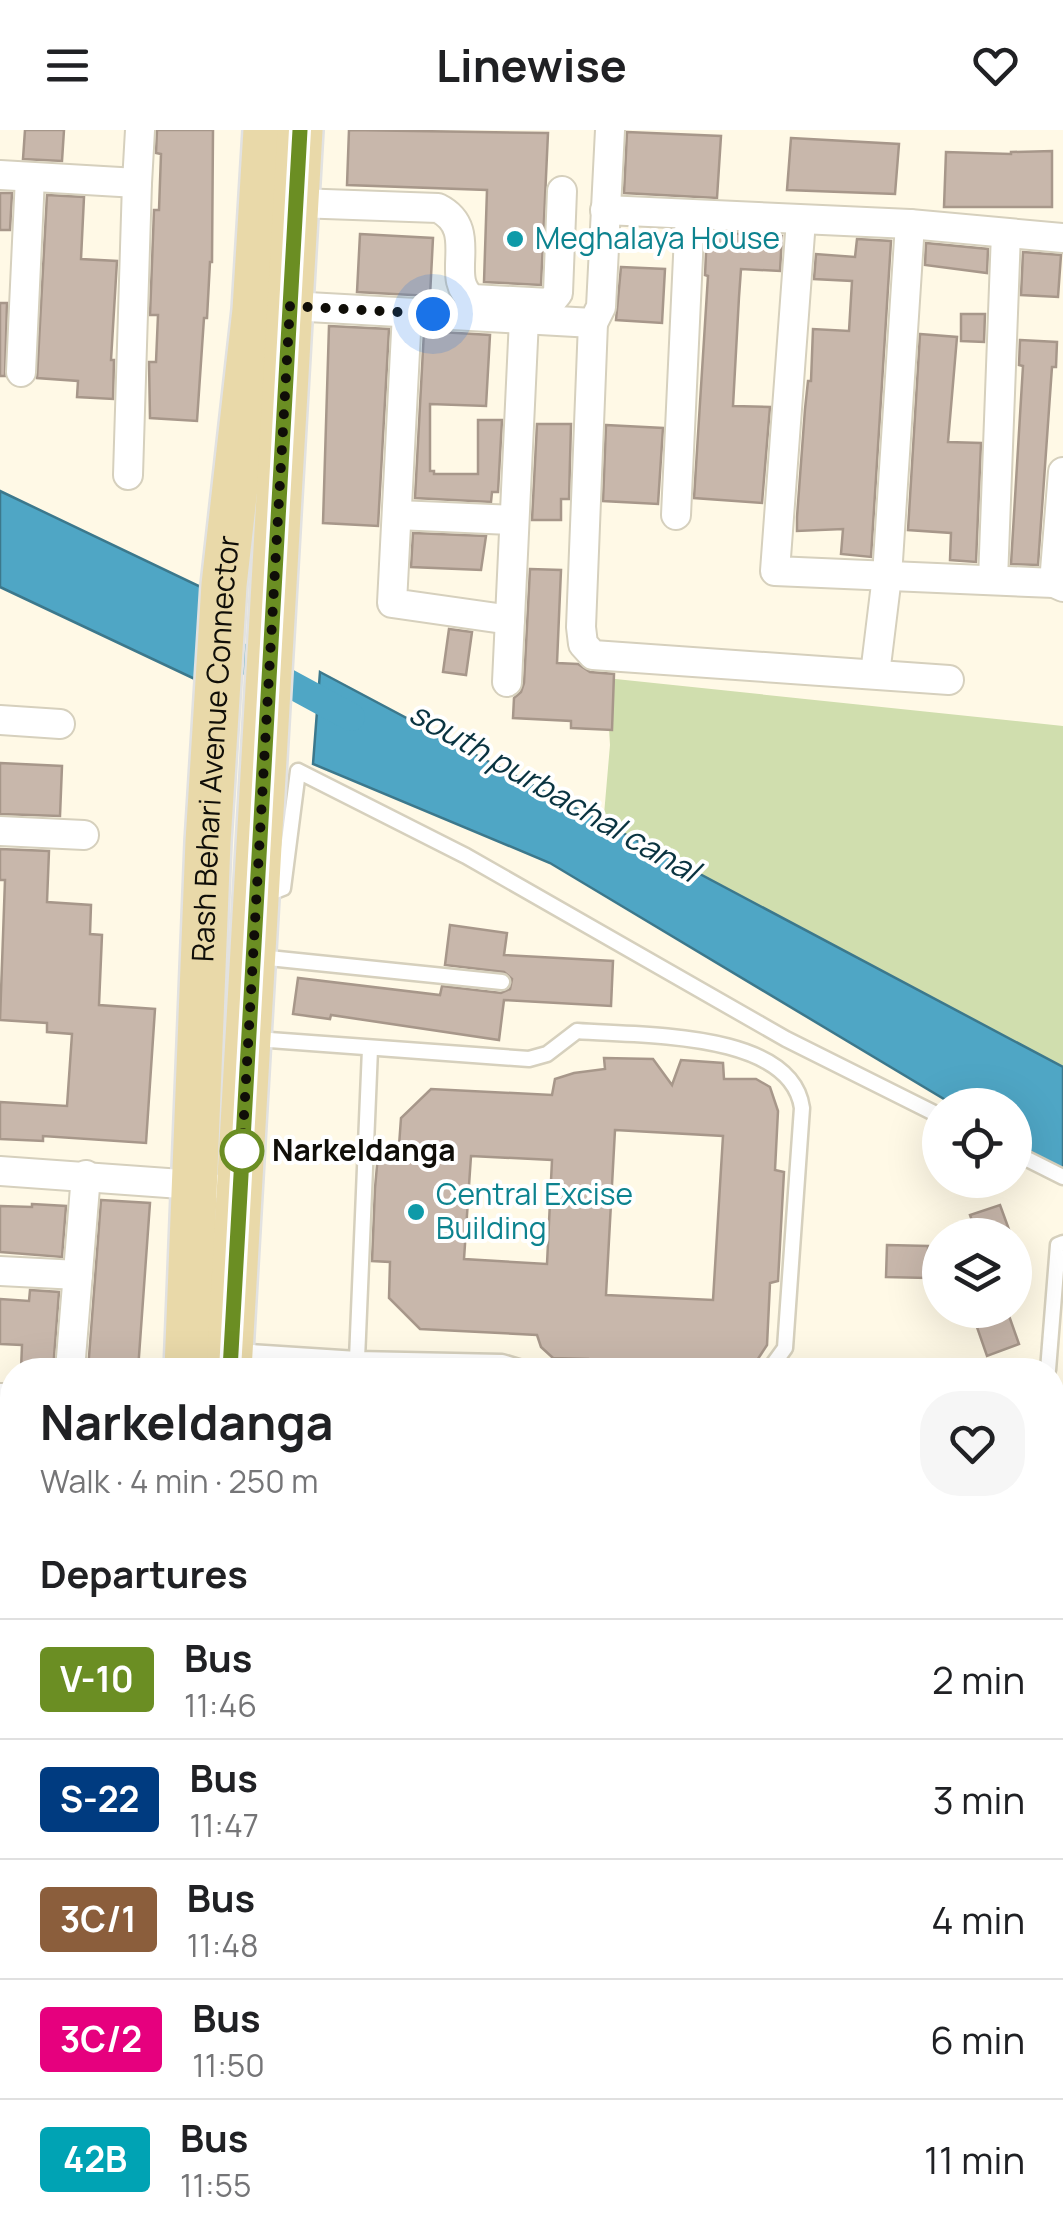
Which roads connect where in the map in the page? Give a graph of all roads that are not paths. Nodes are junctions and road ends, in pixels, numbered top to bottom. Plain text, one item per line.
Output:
1 (140, 130) edge
2 (266, 130) edge
3 (300, 130) edge
4 (610, 130) edge
5 (0, 175) edge
6 (30, 177) junction
7 (138, 183) junction
8 (562, 191) dead end
9 (297, 203) junction
10 (604, 210) junction
11 (690, 214) junction
12 (802, 220) junction
13 (910, 224) junction
14 (1006, 233) junction
15 (1063, 238) edge
16 (290, 306) junction
17 (407, 313) junction
18 (524, 319) junction
19 (593, 323) junction
20 (21, 372) dead end
21 (1063, 472) edge
22 (128, 475) dead end
23 (397, 514) junction
24 (676, 515) dead end
25 (513, 520) junction
26 (887, 576) junction
27 (993, 580) junction
28 (1058, 585) edge
29 (510, 620) junction
30 (875, 674) junction
31 (948, 680) dead end
32 (508, 682) dead end
33 (0, 720) edge
34 (60, 724) dead end
35 (0, 830) edge
36 (84, 835) dead end
37 (255, 899) junction
38 (252, 956) junction
39 (502, 982) dead end
40 (248, 1038) junction
41 (370, 1050) junction
42 (922, 1107) edge
43 (1032, 1162) edge
44 (0, 1172) edge
45 (86, 1175) junction
46 (1063, 1178) edge
47 (192, 1184) junction
48 (241, 1189) junction
49 (1063, 1242) edge
50 (0, 1271) edge
51 (78, 1275) junction
52 (71, 1358) edge
53 (188, 1358) edge
54 (230, 1358) edge
55 (357, 1358) edge
56 (778, 1358) edge
57 (1049, 1358) edge

1 - 7 street
2 - 47 main road, Rash Behari Avenue Connector
3 - 9 main road, Rash Behari Avenue Connector
4 - 10 street
5 - 6 street
6 - 7 street
6 - 20 street
7 - 22 street
8 - 9 street
9 - 16 main road, Rash Behari Avenue Connector
10 - 11 street
10 - 19 street
11 - 12 street
11 - 24 street
12 - 13 street
12 - 26 street
13 - 14 street
13 - 26 street
14 - 15 street
14 - 27 street
16 - 17 street
16 - 37 main road, Rash Behari Avenue Connector
17 - 18 street
17 - 23 street
18 - 19 street
18 - 25 street
19 - 30 street
21 - 28 street
23 - 25 street
23 - 29 street
25 - 29 street
26 - 27 street
26 - 30 street
27 - 28 street
29 - 32 street
30 - 31 street
33 - 34 street
35 - 36 street
37 - 38 main road, Rash Behari Avenue Connector
37 - 42 lane
38 - 39 lane
38 - 40 main road, Rash Behari Avenue Connector
40 - 41 lane
40 - 48 main road, Rash Behari Avenue Connector
41 - 55 lane
41 - 56 lane
43 - 46 lane
44 - 45 street
45 - 47 street
45 - 51 street
47 - 48 street
47 - 53 main road, Rash Behari Avenue Connector
48 - 54 main road, Rash Behari Avenue Connector
49 - 57 lane
50 - 51 street
51 - 52 street

